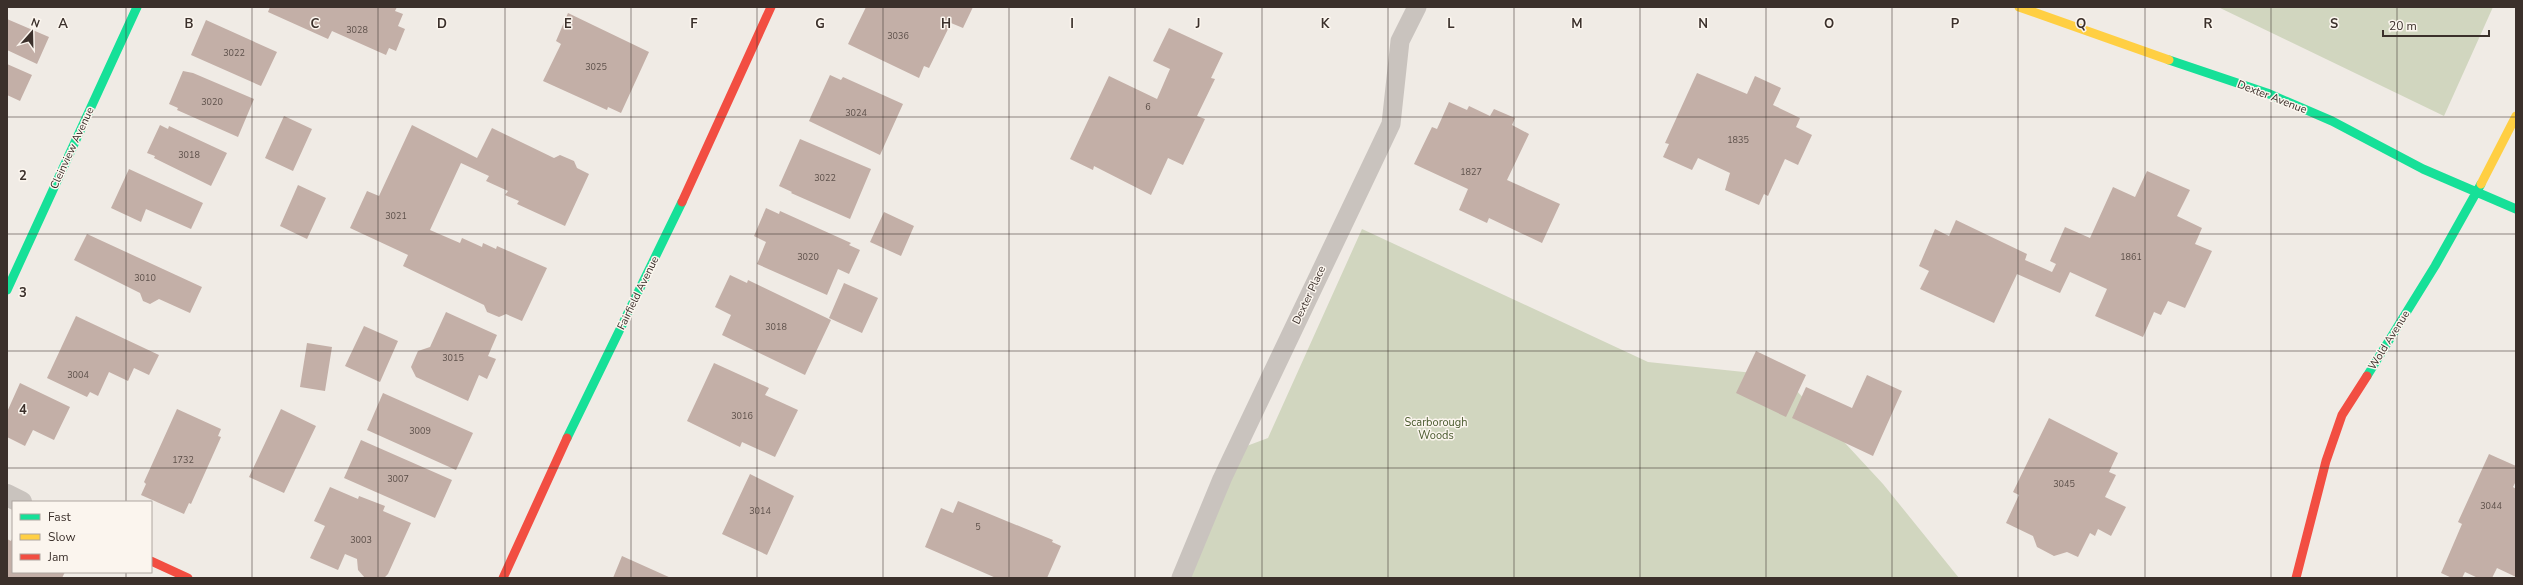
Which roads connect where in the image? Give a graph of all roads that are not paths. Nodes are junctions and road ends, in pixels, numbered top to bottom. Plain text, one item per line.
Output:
1 (137, 7) edge
2 (770, 7) edge
3 (1417, 7) edge
4 (2019, 7) edge
5 (2516, 116) edge
6 (2477, 193) junction
7 (2516, 209) edge
8 (7, 290) edge
9 (7, 495) edge
10 (19, 501) edge
11 (152, 561) edge
12 (188, 578) edge
13 (503, 578) edge
14 (1181, 578) edge
15 (2296, 578) edge

1 - 8 street, Cleinview Avenue
2 - 13 street, Fairfield Avenue
3 - 14 lane, Dexter Place
4 - 6 street, Dexter Avenue
5 - 6 street, Wold Avenue
6 - 7 street, Dexter Avenue
6 - 15 street, Wold Avenue
9 - 10 street
11 - 12 street

